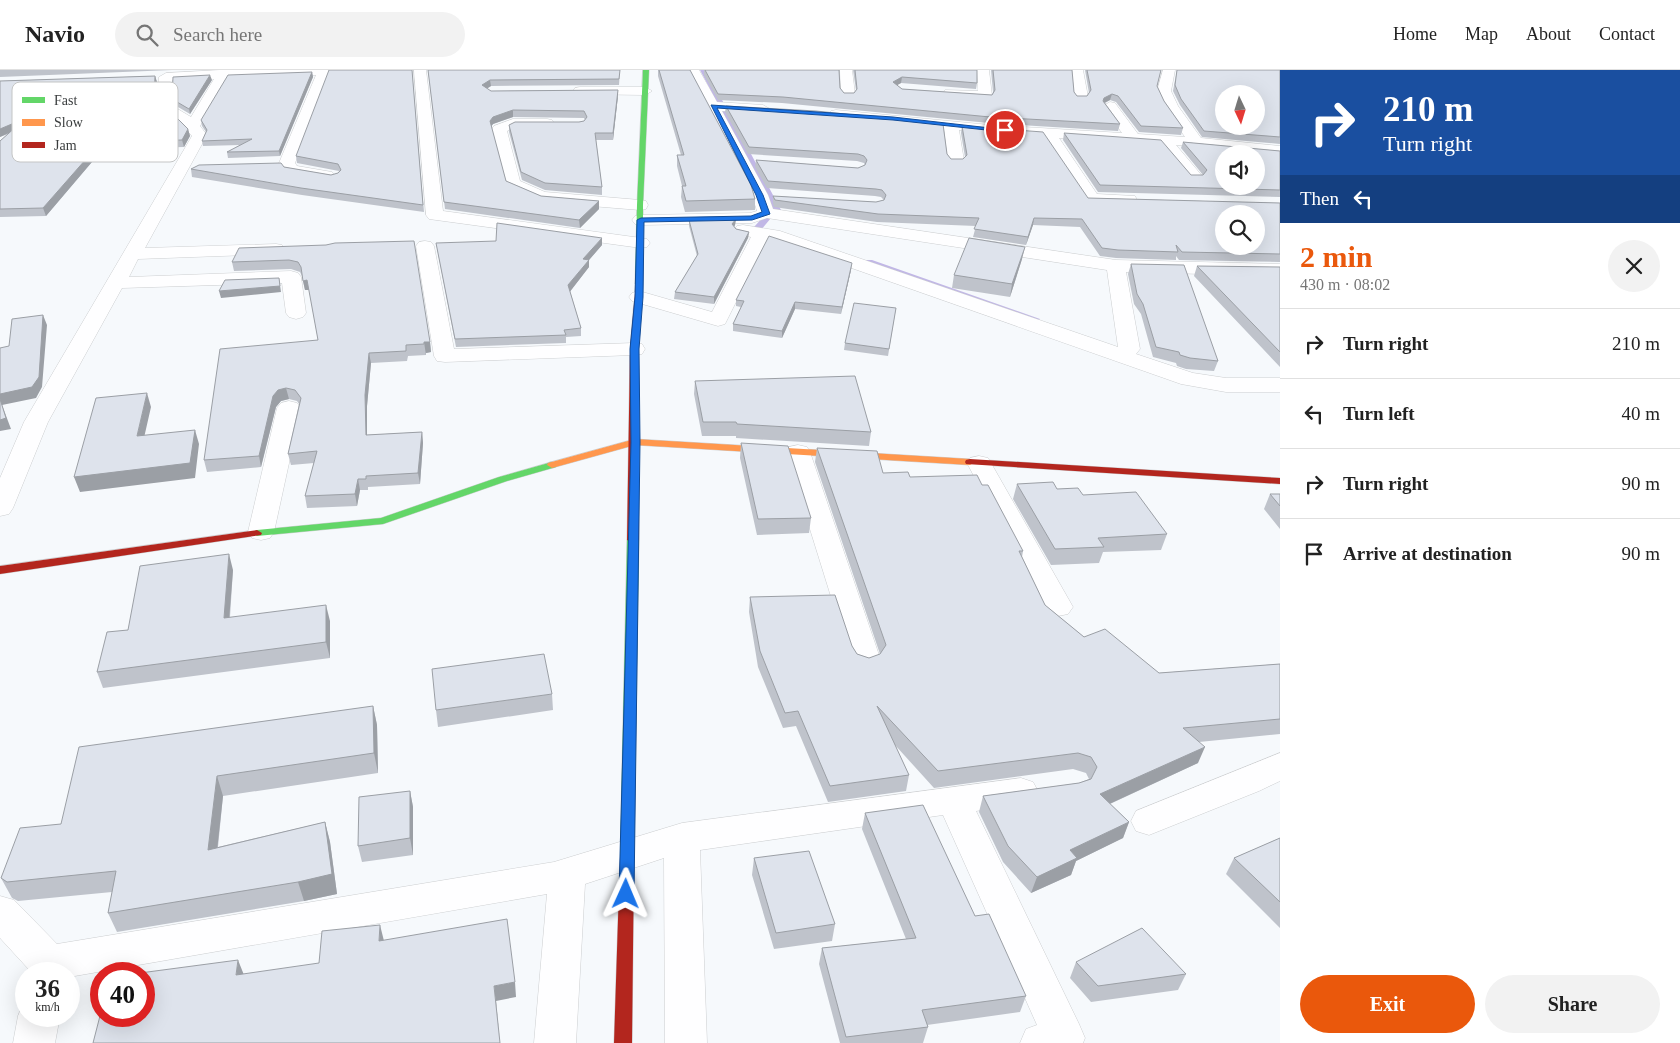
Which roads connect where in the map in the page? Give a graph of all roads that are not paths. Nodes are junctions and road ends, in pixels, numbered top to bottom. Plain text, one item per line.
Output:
1 (324, 70) edge
2 (339, 70) edge
3 (420, 70) edge
4 (646, 70) edge
5 (694, 70) edge
6 (846, 70) edge
7 (1077, 70) edge
8 (1169, 70) edge
9 (224, 72) edge
10 (980, 76) edge
11 (162, 82) edge
12 (568, 91) edge
13 (645, 91) junction
14 (938, 92) edge
15 (848, 94) edge
16 (1081, 97) edge
17 (719, 106) junction
18 (1110, 106) edge
19 (774, 110) edge
20 (824, 114) edge
21 (178, 115) edge
22 (560, 123) edge
23 (951, 125) junction
24 (192, 127) junction
25 (1048, 133) junction
26 (1133, 138) junction
27 (1163, 139) junction
28 (1196, 142) junction
29 (1280, 151) edge
30 (956, 161) edge
31 (287, 163) junction
32 (268, 164) edge
33 (333, 176) edge
34 (1195, 177) edge
35 (767, 200) junction
36 (1141, 200) edge
37 (640, 213) junction
38 (702, 220) junction
39 (761, 234) junction
40 (641, 243) junction
41 (425, 246) dead end
42 (298, 248) edge
43 (131, 254) junction
44 (1116, 266) junction
45 (1280, 270) edge
46 (114, 283) junction
47 (639, 297) junction
48 (296, 313) dead end
49 (634, 349) junction
50 (1129, 349) dead end
51 (1280, 385) edge
52 (289, 408) dead end
53 (636, 442) junction
54 (798, 452) junction
55 (980, 463) junction
56 (1280, 481) edge
57 (0, 508) edge
58 (261, 532) junction
59 (0, 570) edge
60 (1058, 607) dead end
61 (866, 661) edge
62 (1280, 766) edge
63 (1053, 787) edge
64 (954, 800) junction
65 (1149, 821) dead end
66 (682, 838) junction
67 (627, 856) junction
68 (567, 873) junction
69 (0, 912) edge
70 (43, 962) edge
71 (80, 962) edge
72 (37, 1027) edge
73 (34, 1043) edge
74 (555, 1043) edge
75 (623, 1043) edge
76 (686, 1043) edge
77 (1041, 1043) edge

1 - 2 street
1 - 9 street
1 - 31 street
3 - 40 street
4 - 13 street
5 - 17 street
6 - 15 street
7 - 16 street
8 - 28 street
9 - 11 street
9 - 24 street
10 - 14 street
12 - 13 street
13 - 37 street
17 - 19 street
17 - 35 street
18 - 26 street
20 - 23 street
21 - 24 street
22 - 37 street
23 - 25 street
23 - 30 street
24 - 43 street
25 - 26 street
25 - 36 street
26 - 27 street
27 - 28 street
27 - 34 street
28 - 29 street
31 - 32 street
31 - 33 street
35 - 38 street
35 - 44 street
37 - 38 street
37 - 40 street
38 - 39 street
39 - 47 street
39 - 51 street
40 - 47 street
41 - 49 street
42 - 43 street
43 - 46 street
44 - 45 street
44 - 50 street
46 - 48 street
46 - 57 street
47 - 49 street
49 - 53 street
52 - 58 street
53 - 54 street
53 - 58 street
53 - 67 street
54 - 55 street
54 - 61 street
55 - 56 street
55 - 60 street
58 - 59 street
62 - 65 street
63 - 64 street
64 - 66 street
64 - 77 street
66 - 67 street
66 - 76 street
67 - 68 street
67 - 75 street
68 - 71 street
68 - 74 street
69 - 70 street
72 - 73 street

